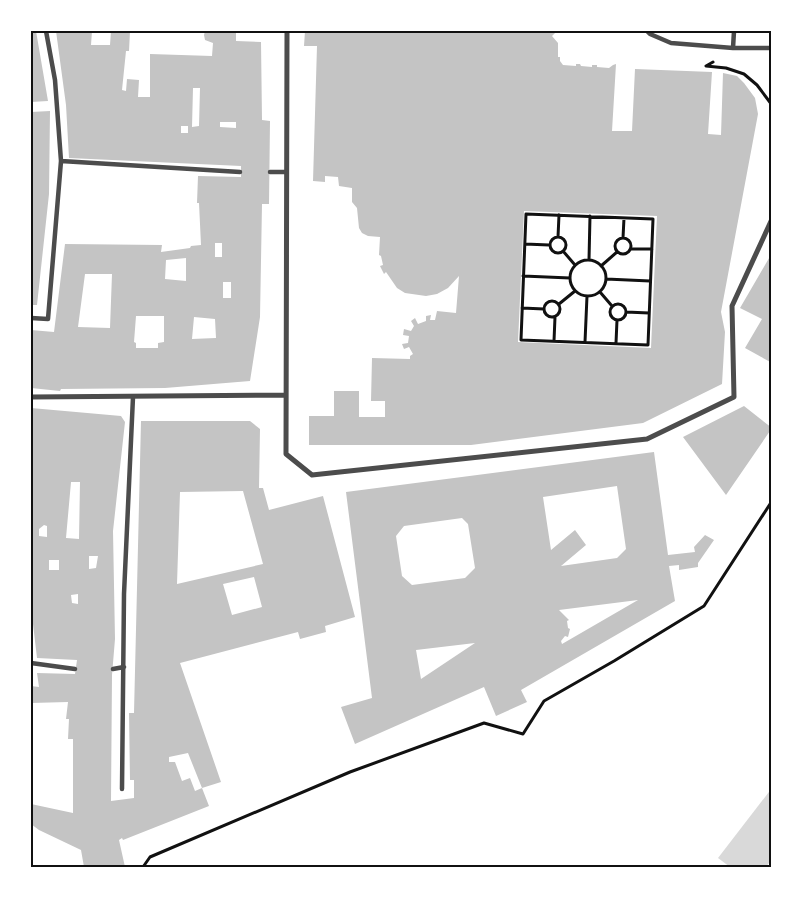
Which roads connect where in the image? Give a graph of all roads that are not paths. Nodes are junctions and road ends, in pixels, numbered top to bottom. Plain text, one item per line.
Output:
1 (46, 31) edge
2 (287, 31) edge
3 (647, 31) edge
4 (734, 31) edge
5 (733, 48) junction
6 (772, 48) edge
7 (60, 161) junction
8 (240, 172) dead end
9 (270, 172) dead end
10 (286, 172) junction
11 (772, 219) edge
12 (31, 318) edge
13 (286, 395) junction
14 (31, 397) edge
15 (133, 397) junction
16 (31, 663) edge
17 (124, 667) junction
18 (75, 669) dead end
19 (113, 670) dead end
20 (122, 789) dead end

1 - 7 street
2 - 10 street
3 - 5 street
4 - 5 street
5 - 6 street
7 - 8 street
7 - 12 street
9 - 10 street
10 - 13 street
11 - 13 street
13 - 15 street
14 - 15 street
15 - 17 street
16 - 18 street
17 - 19 street
17 - 20 street

